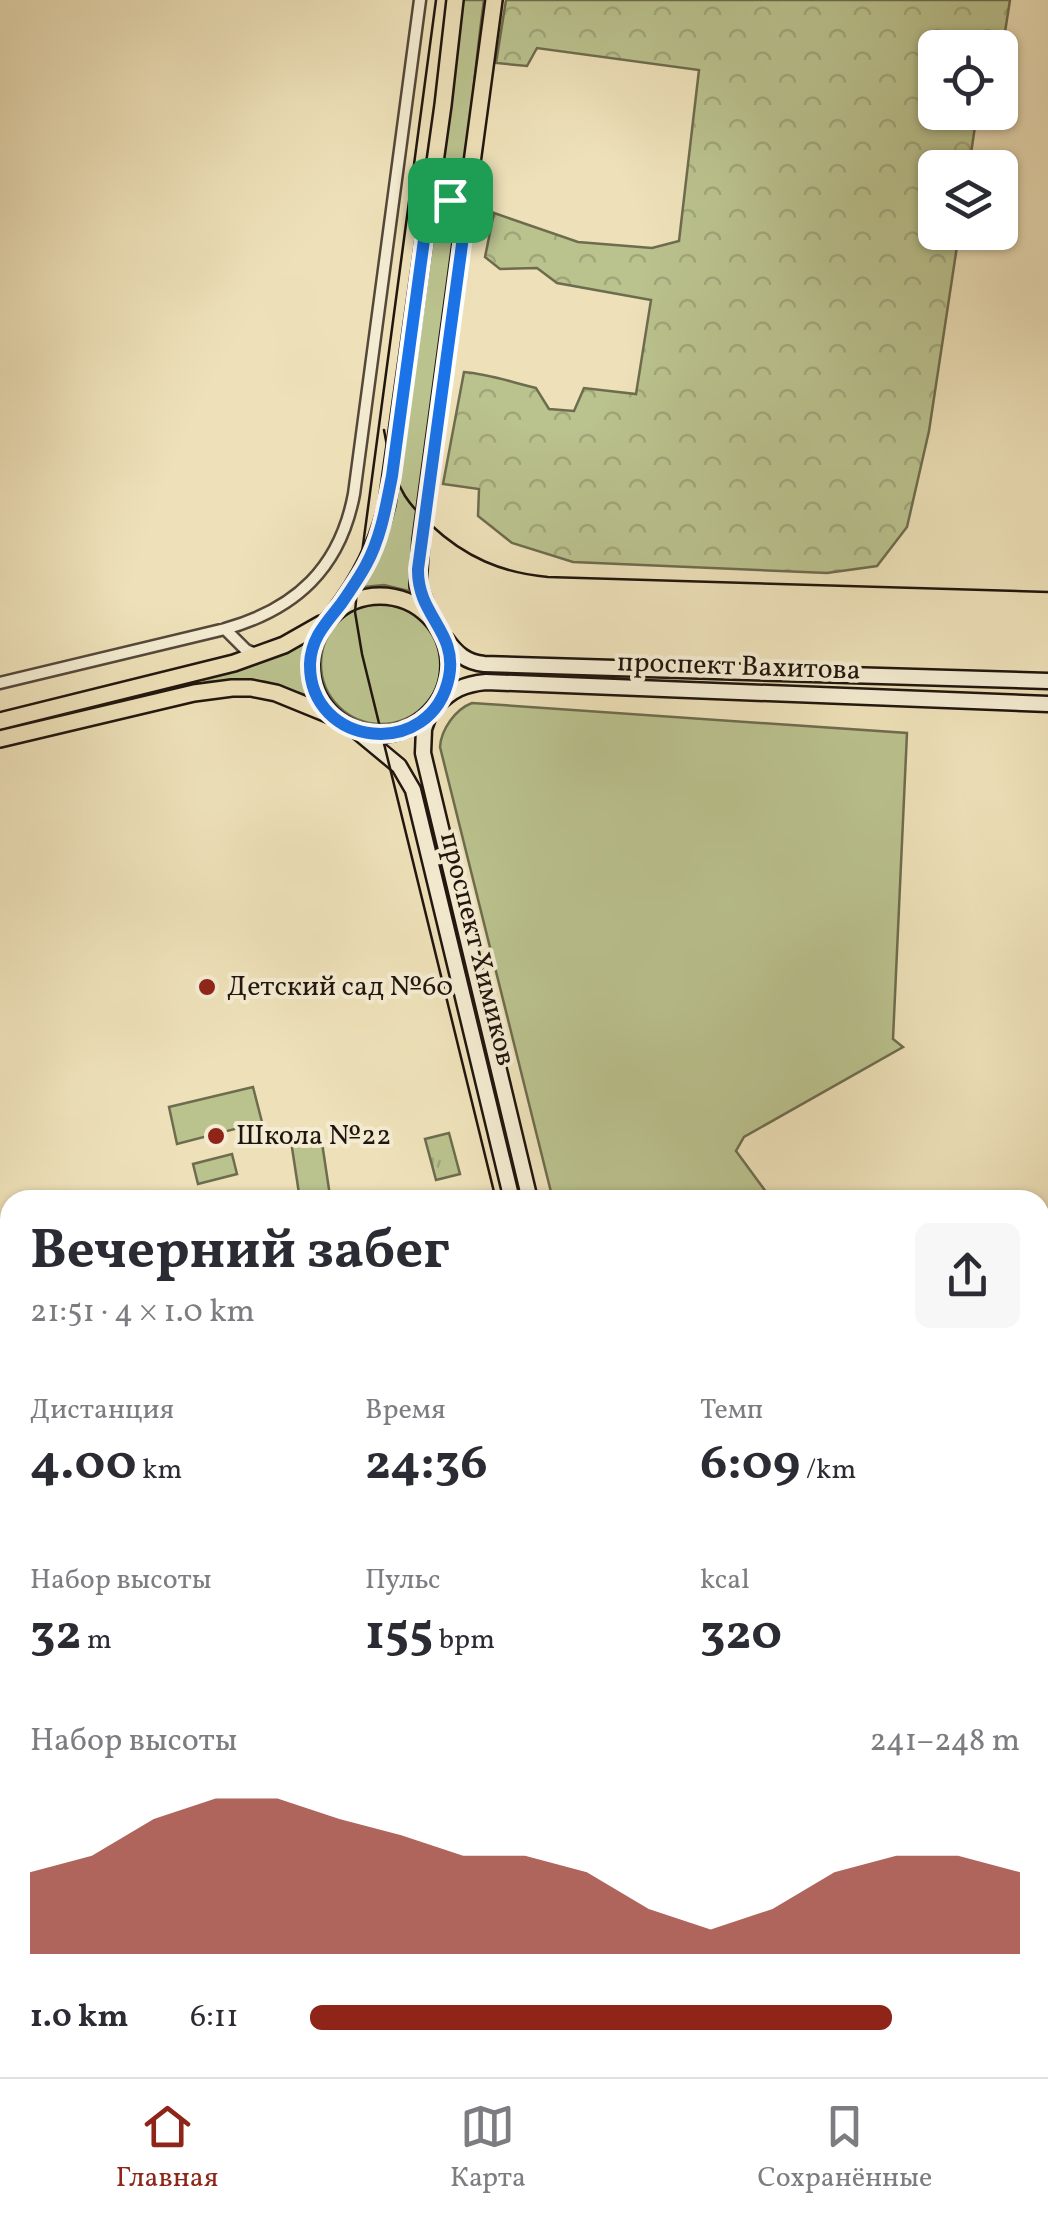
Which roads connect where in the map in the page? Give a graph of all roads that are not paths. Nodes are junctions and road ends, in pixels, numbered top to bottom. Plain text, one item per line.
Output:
1 (420, 0) edge
2 (455, 0) edge
3 (494, 0) edge
4 (471, 178) junction
5 (432, 181) junction
6 (430, 616) junction
7 (329, 618) junction
8 (225, 629) junction
9 (446, 639) junction
10 (259, 655) junction
11 (1048, 681) edge
12 (0, 683) edge
13 (1048, 704) edge
14 (433, 710) junction
15 (335, 718) junction
16 (0, 720) edge
17 (358, 732) junction
18 (0, 740) edge
19 (510, 1190) edge
20 (528, 1190) edge

1 - 8 street
2 - 5 main road
3 - 4 main road
4 - 5 main road
4 - 6 main road
5 - 7 main road
6 - 7 main road
6 - 9 main road, проспект Вахитова
7 - 10 main road
7 - 15 main road
8 - 10 street
8 - 12 street
9 - 11 main road, проспект Вахитова
9 - 14 main road
10 - 16 main road
13 - 14 main road, проспект Вахитова
14 - 17 main road, проспект Вахитова
14 - 20 main road, проспект Химиков
15 - 17 main road
15 - 18 main road
17 - 19 main road, проспект Химиков

